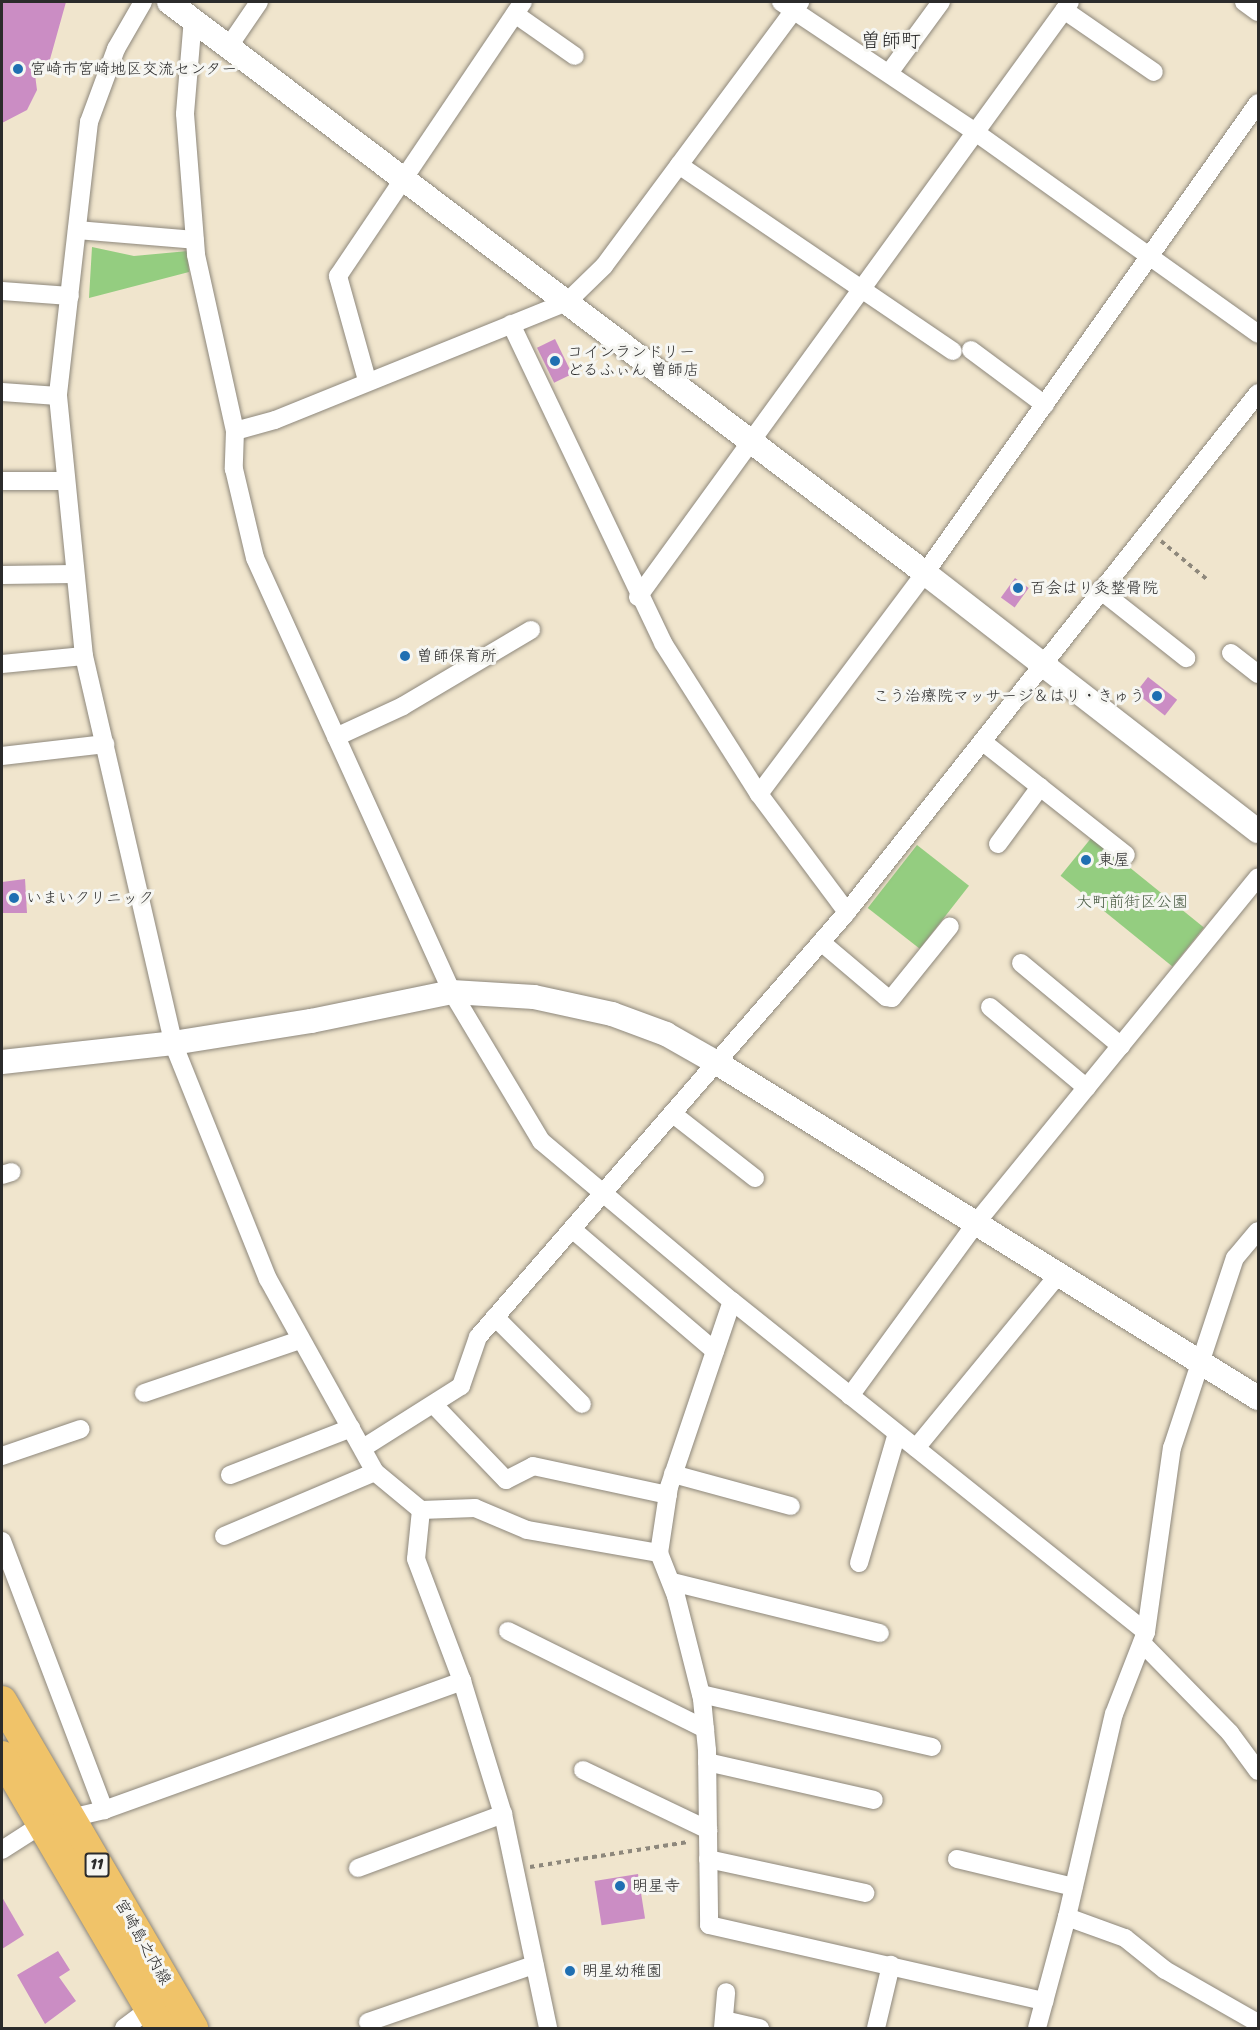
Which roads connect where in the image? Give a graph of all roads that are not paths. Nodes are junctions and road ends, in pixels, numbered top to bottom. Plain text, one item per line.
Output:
1 (143, 2) edge
2 (170, 2) edge
3 (259, 2) edge
4 (941, 2) edge
5 (1244, 2) edge
6 (792, 5) edge
7 (1067, 6) edge
8 (519, 8) edge
9 (1258, 12) edge
10 (193, 18) junction
11 (229, 46) junction
12 (575, 56) dead end
13 (1154, 72) dead end
14 (890, 73) junction
15 (1258, 103) edge
16 (978, 134) junction
17 (679, 165) junction
18 (404, 178) junction
19 (77, 230) junction
20 (195, 240) junction
21 (1149, 259) junction
22 (862, 289) junction
23 (2, 291) edge
24 (70, 296) junction
25 (567, 302) junction
26 (511, 324) junction
27 (1258, 334) edge
28 (367, 380) junction
29 (2, 392) edge
30 (1258, 393) edge
31 (58, 396) junction
32 (1045, 405) junction
33 (235, 431) junction
34 (753, 443) junction
35 (2, 481) edge
36 (64, 482) junction
37 (925, 573) junction
38 (74, 574) junction
39 (2, 575) edge
40 (1100, 590) junction
41 (638, 597) junction
42 (531, 630) dead end
43 (1232, 652) dead end
44 (84, 656) junction
45 (1186, 658) dead end
46 (2, 664) edge
47 (1040, 666) junction
48 (1258, 674) edge
49 (336, 737) junction
50 (983, 742) junction
51 (105, 744) junction
52 (2, 756) edge
53 (1040, 787) junction
54 (759, 794) junction
55 (1258, 831) edge
56 (998, 844) dead end
57 (1126, 855) dead end
58 (1258, 877) edge
59 (847, 912) junction
60 (950, 926) dead end
61 (821, 942) junction
62 (1021, 963) dead end
63 (452, 992) junction
64 (990, 1007) dead end
65 (173, 1043) junction
66 (1121, 1046) junction
67 (2, 1062) edge
68 (717, 1063) junction
69 (1087, 1088) junction
70 (673, 1114) junction
71 (755, 1178) dead end
72 (604, 1191) junction
73 (976, 1223) junction
74 (572, 1229) junction
75 (1258, 1231) edge
76 (1058, 1275) junction
77 (732, 1301) junction
78 (495, 1317) junction
79 (300, 1340) junction
80 (715, 1351) junction
81 (1199, 1362) junction
82 (144, 1393) dead end
83 (850, 1396) junction
84 (1258, 1398) edge
85 (434, 1404) junction
86 (582, 1404) dead end
87 (351, 1428) junction
88 (81, 1429) dead end
89 (897, 1433) junction
90 (363, 1448) junction
91 (916, 1448) junction
92 (2, 1456) edge
93 (375, 1472) junction
94 (673, 1474) junction
95 (230, 1475) dead end
96 (668, 1495) junction
97 (791, 1506) dead end
98 (421, 1510) junction
99 (224, 1536) dead end
100 (2, 1541) edge
101 (659, 1553) junction
102 (859, 1563) dead end
103 (672, 1582) junction
104 (508, 1631) dead end
105 (880, 1633) dead end
106 (1144, 1638) junction
107 (462, 1681) junction
108 (701, 1694) junction
109 (2, 1701) edge
110 (705, 1729) junction
111 (932, 1747) dead end
112 (2, 1756) edge
113 (707, 1762) junction
114 (582, 1770) dead end
115 (1258, 1771) edge
116 (874, 1800) dead end
117 (104, 1810) junction
118 (503, 1814) junction
119 (71, 1820) junction
120 (41, 1824) junction
121 (708, 1834) junction
122 (2, 1850) edge
123 (708, 1859) junction
124 (957, 1859) dead end
125 (358, 1868) dead end
126 (1074, 1887) junction
127 (864, 1893) dead end
128 (1067, 1917) junction
129 (534, 1965) junction
130 (891, 1965) junction
131 (726, 1992) dead end
132 (1044, 2001) junction
133 (155, 2019) edge
134 (368, 2022) dead end
135 (724, 2024) edge
136 (1256, 2025) edge
137 (124, 2028) edge
138 (193, 2028) edge
139 (548, 2028) edge
140 (760, 2028) edge
141 (876, 2028) edge
142 (1036, 2028) edge

1 - 19 street
2 - 10 street
3 - 11 street
4 - 14 street
5 - 9 street
6 - 14 street
6 - 17 street
7 - 13 street
7 - 16 street
8 - 12 street
8 - 18 street
10 - 11 street
10 - 20 street
11 - 18 street
14 - 16 street
15 - 21 street
16 - 21 street
16 - 22 street
17 - 22 street
17 - 25 street
18 - 25 street
18 - 28 street
19 - 20 street
19 - 24 street
20 - 33 street
21 - 27 street
21 - 32 street
22 - 32 street
22 - 34 street
23 - 24 street
24 - 31 street
25 - 26 street
25 - 34 street
26 - 28 street
26 - 41 street
28 - 33 street
29 - 31 street
30 - 40 street
31 - 36 street
32 - 37 street
33 - 49 street
34 - 37 street
34 - 41 street
35 - 36 street
36 - 38 street
37 - 47 street
37 - 54 street
38 - 39 street
38 - 44 street
40 - 45 street
40 - 47 street
41 - 54 street
42 - 49 street
43 - 48 street
44 - 46 street
44 - 51 street
47 - 50 street
47 - 55 street
49 - 63 street
50 - 53 street
50 - 59 street
51 - 52 street
51 - 65 street
53 - 56 street
53 - 57 street
54 - 59 street
58 - 66 street
59 - 61 street
60 - 61 street
61 - 68 street
62 - 66 street
63 - 65 street
63 - 68 street
63 - 72 street
64 - 69 street
65 - 67 street
65 - 79 street
66 - 69 street
68 - 70 street
68 - 73 street
69 - 73 street
70 - 71 street
70 - 72 street
72 - 74 street
72 - 77 street
73 - 76 street
73 - 83 street
74 - 78 street
74 - 80 street
75 - 81 street
76 - 81 street
76 - 91 street
77 - 80 street
77 - 83 street
78 - 85 street
78 - 86 street
79 - 82 street
79 - 87 street
80 - 94 street
81 - 84 street
81 - 106 street
83 - 89 street
85 - 90 street
85 - 96 street
87 - 90 street
87 - 95 street
88 - 92 street
89 - 91 street
89 - 102 street
90 - 93 street
91 - 106 street
93 - 98 street
93 - 99 street
94 - 96 street
94 - 97 street
96 - 101 street
98 - 101 street
98 - 107 street
100 - 117 street
101 - 103 street
103 - 105 street
103 - 108 street
104 - 110 street
106 - 115 street
106 - 126 street
107 - 117 street
107 - 118 street
108 - 110 street
108 - 111 street
109 - 119 main road, 宮崎島之内線 / 11
110 - 113 street
112 - 120 main road, 宮崎島之内線 / 11
113 - 116 street
113 - 121 street
114 - 121 street
117 - 119 street
118 - 125 street
118 - 129 street
119 - 120 street
119 - 138 main road, 宮崎島之内線 / 11
120 - 122 street
120 - 133 main road, 宮崎島之内線 / 11
121 - 123 street
123 - 127 street
123 - 130 street
124 - 126 street
126 - 128 street
128 - 132 street
128 - 136 street
129 - 134 street
129 - 139 street
130 - 132 street
130 - 141 street
131 - 135 street
132 - 142 street
133 - 137 street
135 - 140 street

